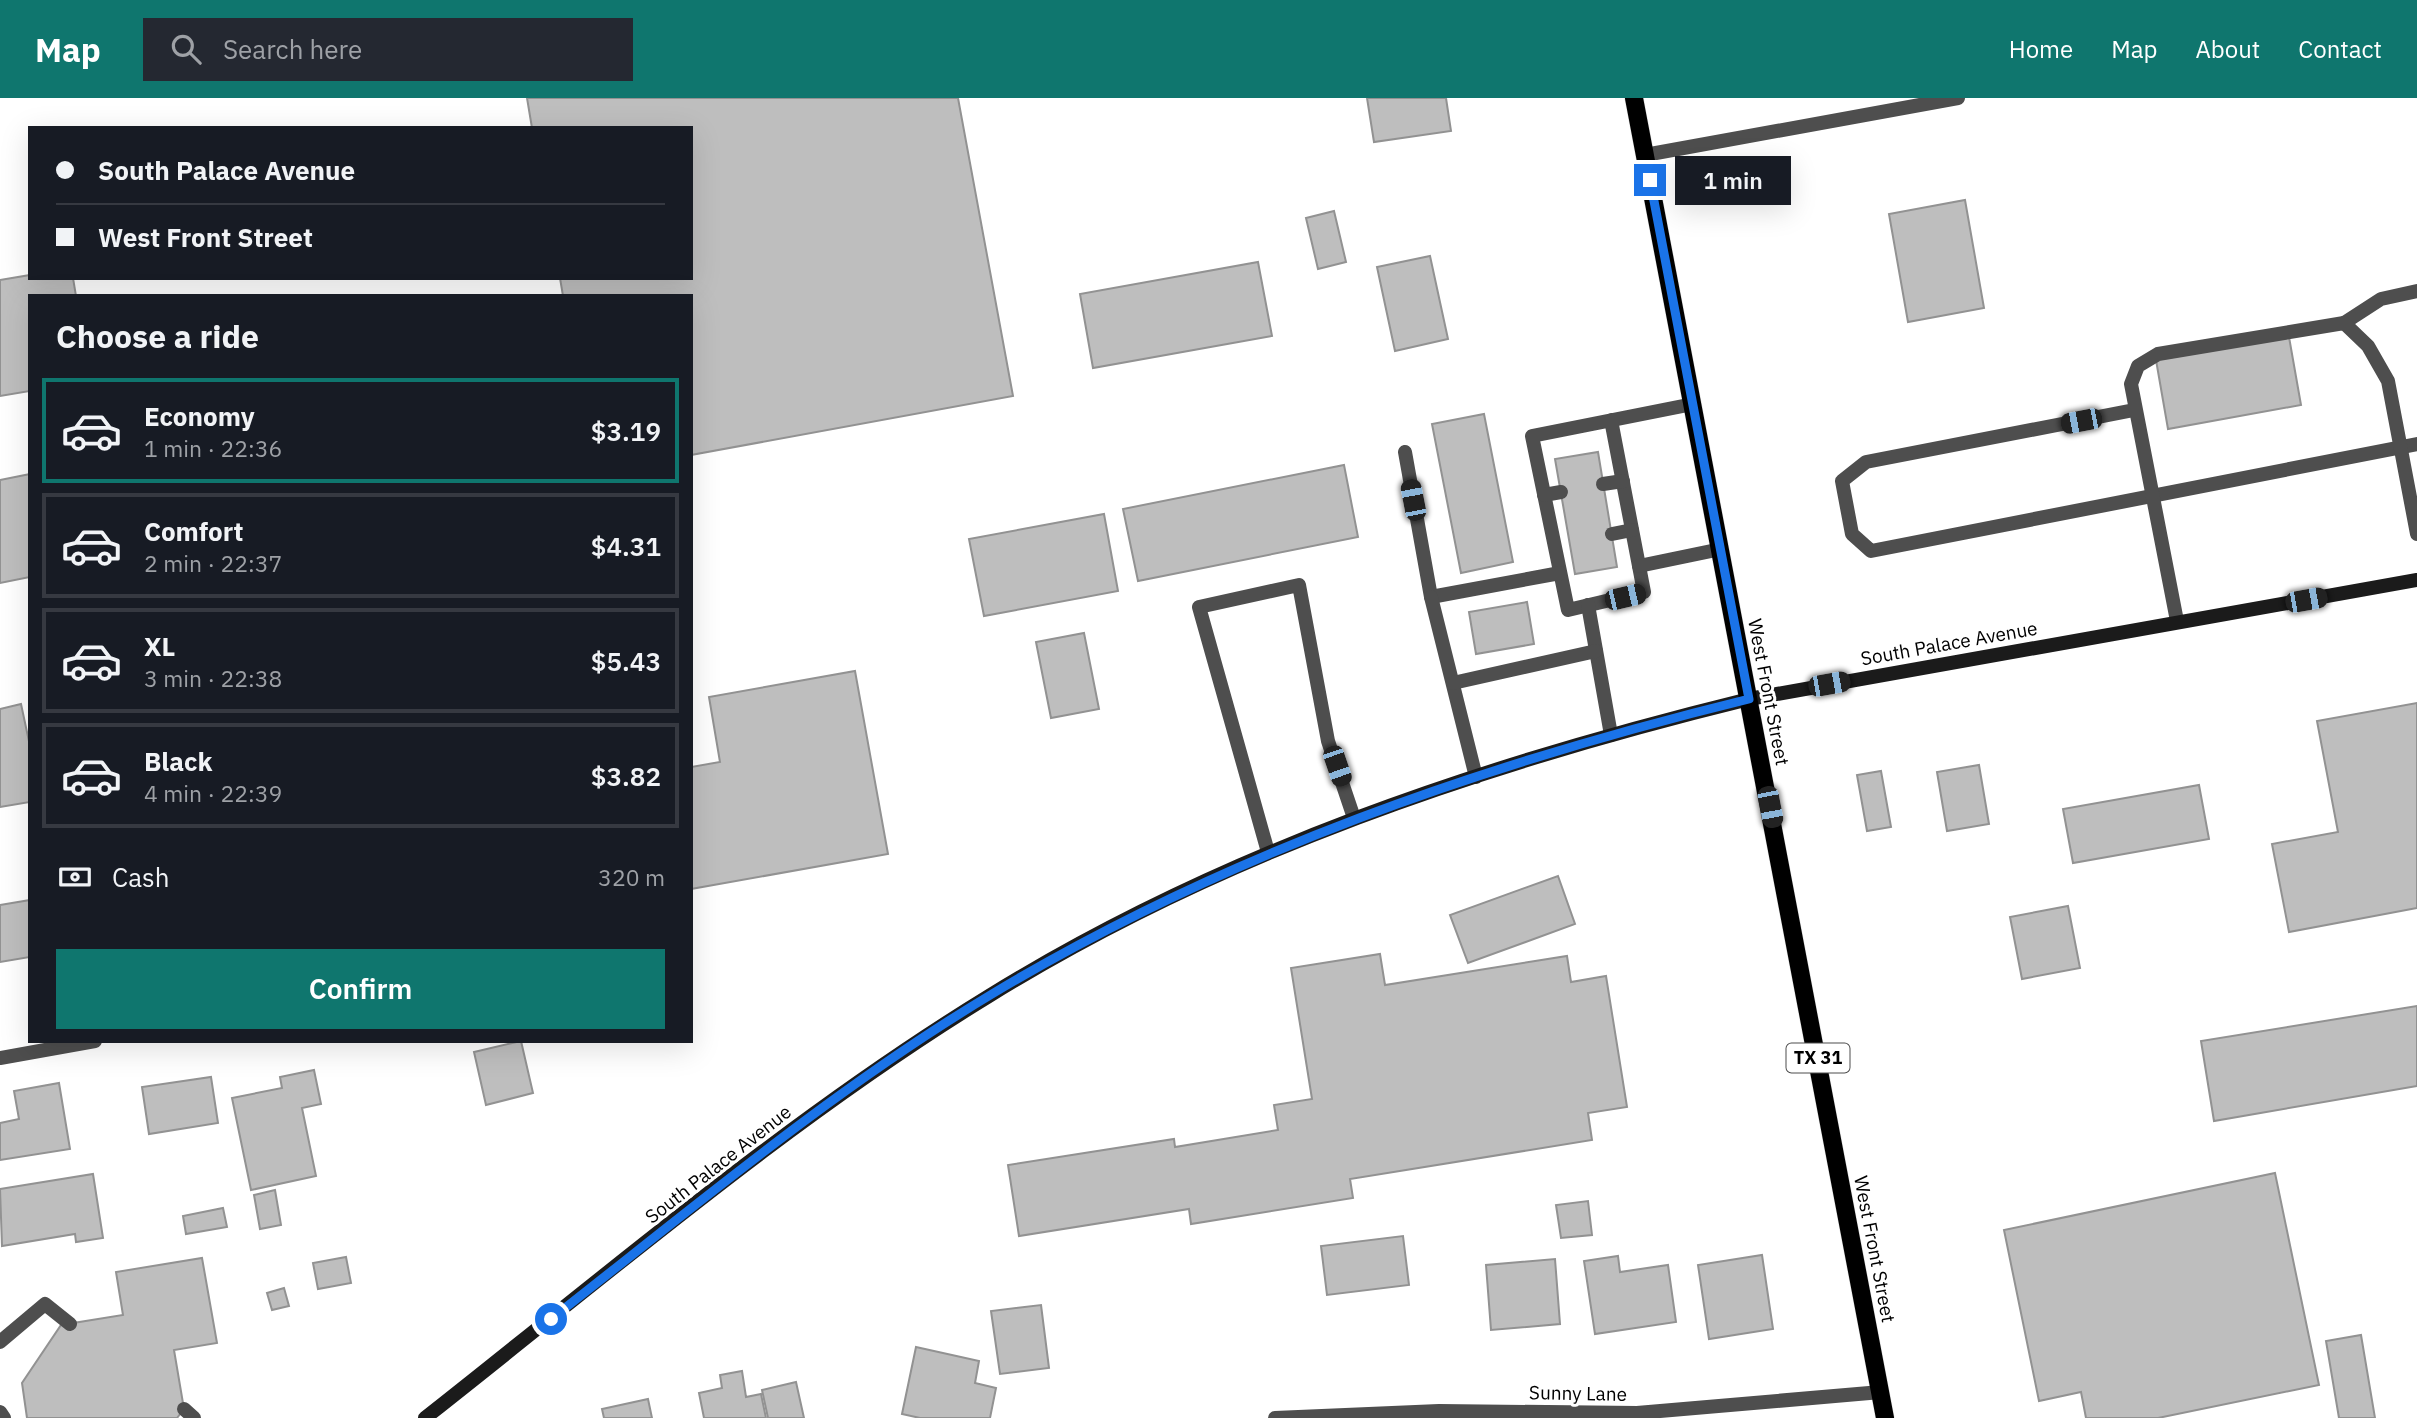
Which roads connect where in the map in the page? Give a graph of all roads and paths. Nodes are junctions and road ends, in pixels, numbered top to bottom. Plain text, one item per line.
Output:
1 (1634, 98) edge
2 (1958, 98) edge
3 (1645, 155) junction
4 (2417, 291) edge
5 (2344, 323) junction
6 (1693, 404) junction
7 (2134, 410) junction
8 (1611, 421) junction
9 (2417, 444) edge
10 (2400, 448) junction
11 (1405, 452) dead end
12 (1623, 481) junction
13 (1603, 484) dead end
14 (1561, 492) dead end
15 (1544, 495) junction
16 (2152, 498) junction
17 (1632, 530) junction
18 (1612, 534) dead end
19 (2417, 534) edge
20 (1721, 549) junction
21 (1639, 566) junction
22 (1560, 573) junction
23 (2417, 580) edge
24 (1431, 597) junction
25 (1588, 605) junction
26 (2177, 621) junction
27 (1596, 651) junction
28 (1452, 682) junction
29 (1749, 699) junction
30 (1611, 735) junction
31 (1476, 777) junction
32 (1354, 818) junction
33 (1268, 852) junction
34 (83, 1043) edge
35 (0, 1058) edge
36 (69, 1324) dead end
37 (0, 1342) edge
38 (1881, 1392) junction
39 (0, 1412) edge
40 (4, 1418) edge
41 (425, 1418) edge
42 (1275, 1418) edge
43 (1885, 1418) edge

1 - 3 main road, West Front Street / TX 31
2 - 3 street
3 - 6 main road, West Front Street / TX 31
4 - 5 street
5 - 7 street
5 - 10 street
6 - 8 street
6 - 20 main road, West Front Street / TX 31
7 - 16 street
7 - 16 street
8 - 12 street
8 - 15 street
9 - 10 street
10 - 16 street
10 - 19 street
11 - 24 street
12 - 13 street
12 - 17 street
14 - 15 street
15 - 22 street
16 - 26 street
17 - 18 street
17 - 21 street
20 - 21 street
20 - 29 main road, West Front Street / TX 31
21 - 25 street
22 - 24 street
22 - 25 street
23 - 26 main road, South Palace Avenue
24 - 28 street
25 - 27 street
26 - 29 main road, South Palace Avenue
27 - 28 street
27 - 30 street
28 - 31 street
29 - 30 main road, South Palace Avenue
29 - 38 main road, West Front Street / TX 31
30 - 31 main road, South Palace Avenue
31 - 32 main road, South Palace Avenue
32 - 33 main road, South Palace Avenue
32 - 33 street
33 - 41 main road, South Palace Avenue
34 - 35 street
36 - 37 street
38 - 42 street, Sunny Lane
38 - 43 main road, West Front Street / TX 31
39 - 40 street

